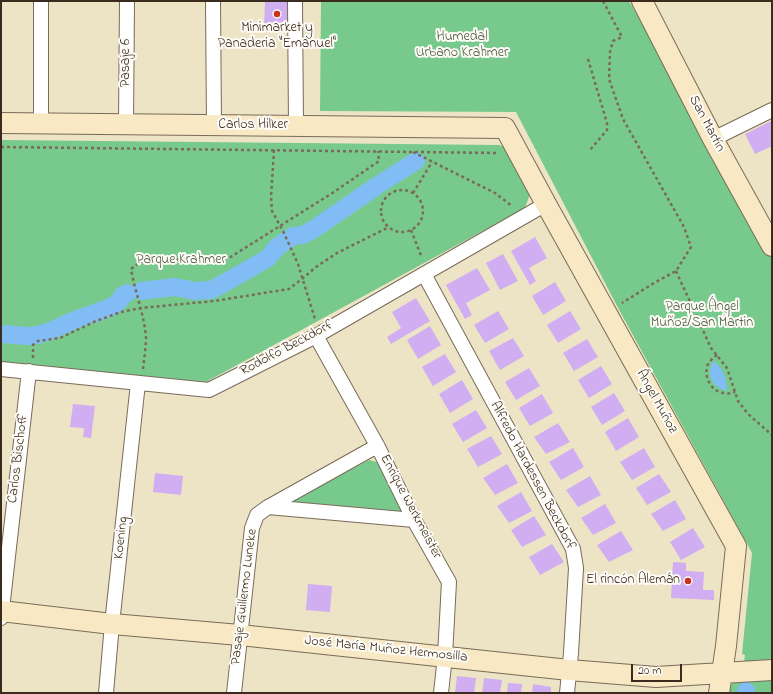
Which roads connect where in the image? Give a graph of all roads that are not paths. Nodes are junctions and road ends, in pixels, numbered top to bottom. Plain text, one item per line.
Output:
1 (41, 1) edge
2 (127, 1) edge
3 (213, 1) edge
4 (295, 1) edge
5 (642, 1) edge
6 (772, 110) edge
7 (1, 123) edge
8 (41, 124) junction
9 (126, 124) junction
10 (214, 126) junction
11 (296, 126) junction
12 (505, 128) joint
13 (713, 138) junction
14 (546, 204) junction
15 (772, 246) edge
16 (424, 274) junction
17 (316, 336) junction
18 (31, 366) junction
19 (1, 369) edge
20 (140, 377) junction
21 (378, 447) junction
22 (268, 507) junction
23 (414, 520) junction
24 (1, 614) edge
25 (112, 624) junction
26 (240, 635) junction
27 (445, 656) junction
28 (569, 670) junction
29 (772, 670) edge
30 (722, 674) junction
31 (106, 693) edge
32 (234, 693) edge
33 (441, 693) edge
34 (567, 693) edge
35 (719, 693) edge

1 - 8 street
2 - 9 street, Pasaje 6
3 - 10 street
4 - 11 street
5 - 13 street, San Martín
6 - 13 street
7 - 8 street, Carlos Hilker
8 - 9 street, Carlos Hilker
9 - 10 street, Carlos Hilker
10 - 11 street, Carlos Hilker
11 - 12 street, Carlos Hilker
12 - 14 street, Ángel Muñoz
13 - 15 street, San Martín
14 - 16 street, Rodolfo Beckdorf
14 - 30 street, Ángel Muñoz
16 - 17 street, Rodolfo Beckdorf
16 - 28 street, Alfredo Hardessen Beckdorf
17 - 20 street, Rodolfo Beckdorf
17 - 21 street, Enrique Werkmeister
18 - 19 street, Rodolfo Beckdorf
18 - 20 street, Rodolfo Beckdorf
18 - 24 street, Carlos Bischoff
20 - 25 street, Koening
21 - 22 street, Pasaje Guillermo Luneke
21 - 23 street, Enrique Werkmeister
22 - 23 street
22 - 26 street, Pasaje Guillermo Luneke
23 - 27 street, Enrique Werkmeister
24 - 25 street, José María Muñoz Hermosilla
25 - 26 street, José María Muñoz Hermosilla
25 - 31 street, Koening
26 - 27 street, José María Muñoz Hermosilla
26 - 32 street, Pasaje Guillermo Luneke
27 - 28 street, José María Muñoz Hermosilla
27 - 33 street, Enrique Werkmeister
28 - 30 street, José María Muñoz Hermosilla
28 - 34 street, Alfredo Hardessen Beckdorf
29 - 30 street, José María Muñoz Hermosilla
30 - 35 street, Ángel Muñoz

